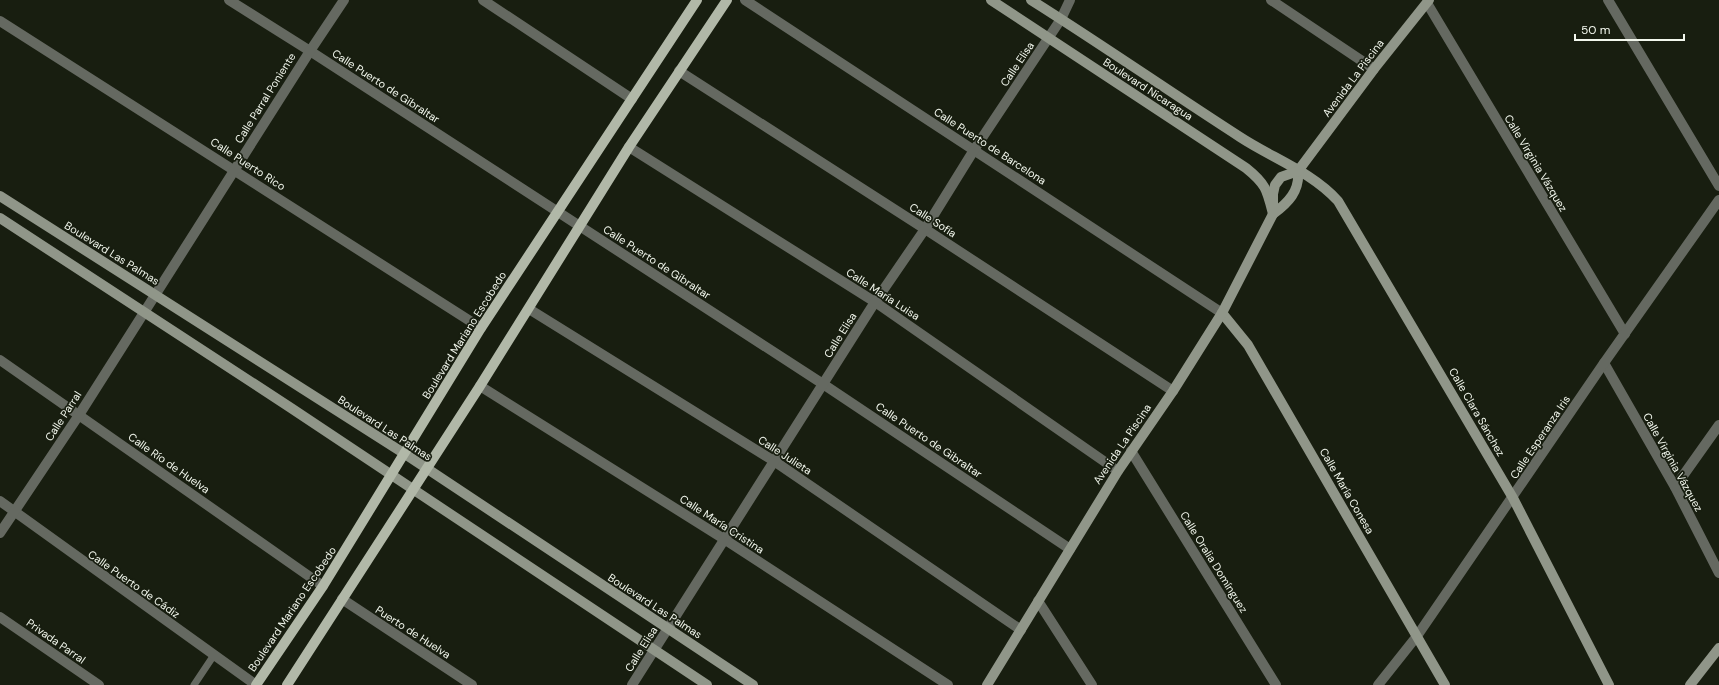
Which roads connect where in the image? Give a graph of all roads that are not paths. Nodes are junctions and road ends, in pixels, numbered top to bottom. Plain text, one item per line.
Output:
1 (229, 0) edge
2 (344, 0) edge
3 (483, 0) edge
4 (697, 0) edge
5 (727, 0) edge
6 (745, 0) edge
7 (991, 0) edge
8 (1031, 0) edge
9 (1070, 0) edge
10 (1271, 0) edge
11 (1608, 0) edge
12 (1428, 2) edge
13 (1061, 19) junction
14 (0, 21) edge
15 (1049, 38) junction
16 (310, 51) junction
17 (1374, 69) junction
18 (679, 71) junction
19 (632, 99) junction
20 (628, 148) junction
21 (974, 150) junction
22 (235, 170) junction
23 (1298, 171) junction
24 (1719, 186) edge
25 (0, 196) edge
26 (1719, 200) edge
27 (558, 212) junction
28 (1272, 214) junction
29 (0, 218) edge
30 (580, 226) junction
31 (926, 229) junction
32 (155, 294) junction
33 (875, 302) junction
34 (529, 309) junction
35 (144, 311) junction
36 (1222, 313) junction
37 (481, 328) junction
38 (1625, 334) junction
39 (0, 360) edge
40 (1604, 363) junction
41 (823, 384) junction
42 (480, 386) junction
43 (1173, 391) junction
44 (79, 415) junction
45 (1719, 425) edge
46 (1131, 452) junction
47 (405, 454) junction
48 (774, 461) junction
49 (427, 469) junction
50 (1118, 471) junction
51 (392, 475) junction
52 (1675, 487) junction
53 (414, 491) junction
54 (1513, 498) junction
55 (0, 501) edge
56 (14, 511) junction
57 (0, 532) edge
58 (724, 539) junction
59 (1070, 549) junction
60 (1719, 573) edge
61 (323, 586) junction
62 (342, 599) junction
63 (1038, 601) junction
64 (0, 617) edge
65 (668, 629) junction
66 (1021, 630) junction
67 (1417, 636) junction
68 (1719, 648) edge
69 (655, 650) junction
70 (214, 655) junction
71 (197, 684) edge
72 (99, 685) edge
73 (256, 685) edge
74 (287, 685) edge
75 (472, 685) edge
76 (632, 685) edge
77 (707, 685) edge
78 (753, 685) edge
79 (948, 685) edge
80 (987, 685) edge
81 (1092, 685) edge
82 (1276, 685) edge
83 (1378, 685) edge
84 (1445, 685) edge
85 (1609, 685) edge
86 (1690, 685) edge

1 - 16 street, Calle Puerto de Gibraltar
2 - 16 street, Calle Parral Poniente
3 - 19 street
4 - 19 main road, Boulevard Mariano Escobedo
5 - 18 main road
6 - 21 street, Calle Puerto de Barcelona
7 - 15 street, Boulevard Nicaragua
8 - 13 street, Boulevard Nicaragua
9 - 13 street, Calle Elisa
10 - 17 street
11 - 24 street
12 - 17 street, Avenida La Piscina
12 - 38 street, Calle Virginia Vázquez
13 - 15 street, Calle Elisa
13 - 23 street, Boulevard Nicaragua
14 - 22 street, Calle Puerto Rico
15 - 21 street, Calle Elisa
15 - 28 street, Boulevard Nicaragua
16 - 22 street, Calle Parral Poniente
16 - 27 street, Calle Puerto de Gibraltar
17 - 23 street, Avenida La Piscina
18 - 20 main road
18 - 31 street, Calle Sofía
19 - 27 main road, Boulevard Mariano Escobedo
20 - 30 main road
20 - 33 street, Calle María Luisa
21 - 31 street, Calle Elisa
21 - 36 street, Calle Puerto de Barcelona
22 - 32 street, Calle Parral Poniente
22 - 37 street, Calle Puerto Rico
23 - 28 street, Avenida La Piscina
23 - 28 street, Avenida La Piscina
23 - 54 street, Calle Clara Sánchez
25 - 32 street, Boulevard Las Palmas
26 - 38 street, Calle Esperanza Iris
27 - 30 street, Calle Puerto de Gibraltar
27 - 37 main road, Boulevard Mariano Escobedo
28 - 36 street, Avenida La Piscina
29 - 35 street
30 - 34 main road
30 - 41 street, Calle Puerto de Gibraltar
31 - 33 street, Calle Elisa
31 - 43 street, Calle Sofía
32 - 35 street, Calle Parral Poniente
32 - 47 street, Boulevard Las Palmas
33 - 41 street, Calle Elisa
33 - 50 street, Calle María Luisa
34 - 42 main road
34 - 48 street, Calle Julieta
35 - 44 street, Calle Parral
35 - 51 street
36 - 43 street, Avenida La Piscina
36 - 67 street, Calle María Conesa
37 - 47 main road, Boulevard Mariano Escobedo
38 - 40 street, Calle Esperanza Iris
39 - 44 street, Calle Río de Huelva
40 - 52 street, Calle Virginia Vázquez
40 - 54 street, Calle Esperanza Iris
41 - 48 street, Calle Elisa
41 - 59 street, Calle Puerto de Gibraltar
42 - 49 main road
42 - 58 street, Calle María Cristina
43 - 46 street, Avenida La Piscina
44 - 56 street, Calle Parral
44 - 61 street, Calle Río de Huelva
45 - 52 street
46 - 50 street, Avenida La Piscina
46 - 82 street, Calle Oralia Domínguez
47 - 49 street, Boulevard Las Palmas
47 - 51 main road, Boulevard Mariano Escobedo
48 - 58 street, Calle Elisa
48 - 66 street, Calle Julieta
49 - 53 main road
49 - 65 street, Boulevard Las Palmas
50 - 59 street, Avenida La Piscina
51 - 53 street
51 - 61 main road, Boulevard Mariano Escobedo
52 - 60 street, Calle Virginia Vázquez
53 - 62 main road
53 - 69 street
54 - 67 street, Calle Esperanza Iris
54 - 85 street, Calle Clara Sánchez
55 - 56 street, Calle Puerto de Cádiz
56 - 57 street, Calle Parral
56 - 70 street, Calle Puerto de Cádiz
58 - 65 street, Calle Elisa
58 - 79 street, Calle María Cristina
59 - 63 street, Avenida La Piscina
61 - 73 main road, Boulevard Mariano Escobedo
62 - 74 main road
62 - 75 street, Puerto de Huelva
63 - 66 street, Avenida La Piscina
63 - 81 street
64 - 72 street, Privada Parral
65 - 69 street, Calle Elisa
65 - 78 street, Boulevard Las Palmas
66 - 80 street, Avenida La Piscina
67 - 83 street, Calle Esperanza Iris
67 - 84 street, Calle María Conesa
68 - 86 street
69 - 76 street, Calle Elisa
69 - 77 street
70 - 71 lane
70 - 73 street, Calle Puerto de Cádiz

